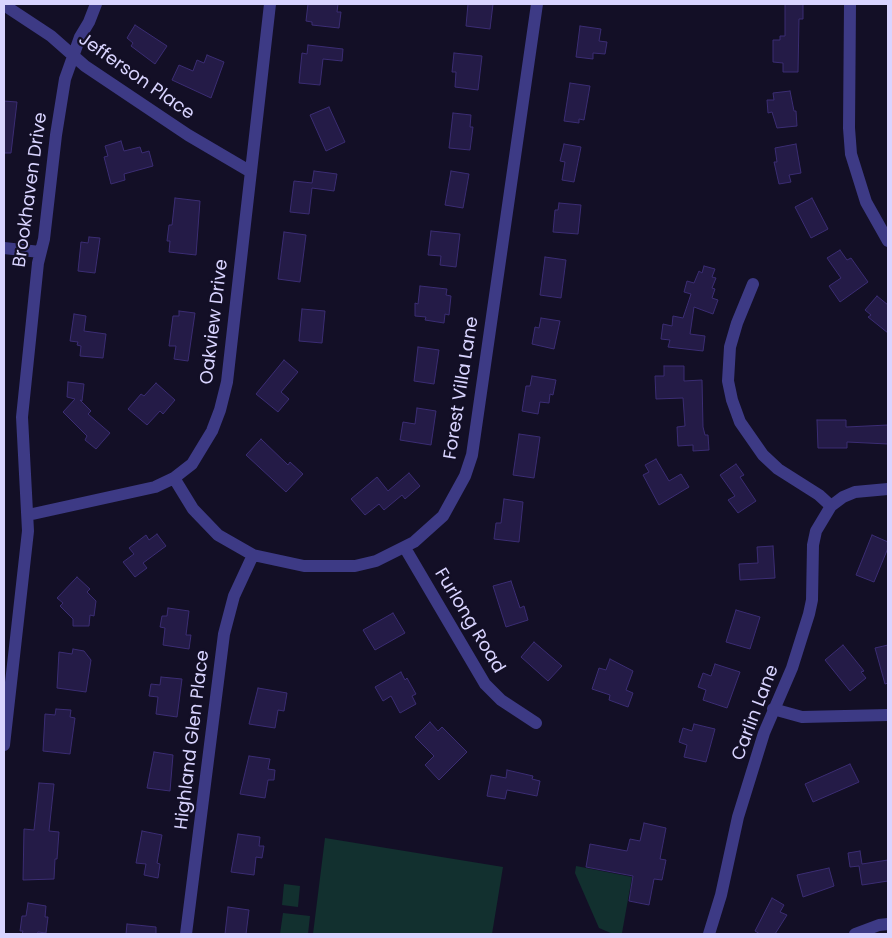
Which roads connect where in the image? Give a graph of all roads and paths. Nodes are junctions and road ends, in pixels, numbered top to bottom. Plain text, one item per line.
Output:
1 (96, 4) edge
2 (270, 4) edge
3 (537, 4) edge
4 (850, 4) edge
5 (4, 5) edge
6 (72, 56) junction
7 (251, 172) junction
8 (888, 241) edge
9 (4, 248) edge
10 (40, 252) junction
11 (754, 284) dead end
12 (174, 478) junction
13 (888, 489) edge
14 (831, 506) junction
15 (28, 515) junction
16 (405, 548) junction
17 (253, 555) junction
18 (773, 709) junction
19 (888, 715) edge
20 (536, 723) dead end
21 (4, 745) edge
22 (888, 924) edge
23 (186, 934) edge
24 (709, 934) edge
25 (855, 934) edge

1 - 6 street, Brookhaven Drive
2 - 7 street, Oakview Drive
3 - 16 street, Forest Villa Lane
4 - 8 street
5 - 6 street, Jefferson Place
6 - 7 street, Jefferson Place
6 - 10 street, Brookhaven Drive
7 - 12 street, Oakview Drive
9 - 10 street
10 - 15 street, Brookhaven Drive
11 - 14 street
12 - 15 street, Oakview Drive
12 - 17 street, Forest Villa Lane
13 - 14 street
14 - 18 street, Carlin Lane
15 - 21 street, Brookhaven Drive
16 - 17 street, Forest Villa Lane
16 - 20 street, Furlong Road
17 - 23 street, Highland Glen Place
18 - 19 street
18 - 24 street, Carlin Lane
22 - 25 street

